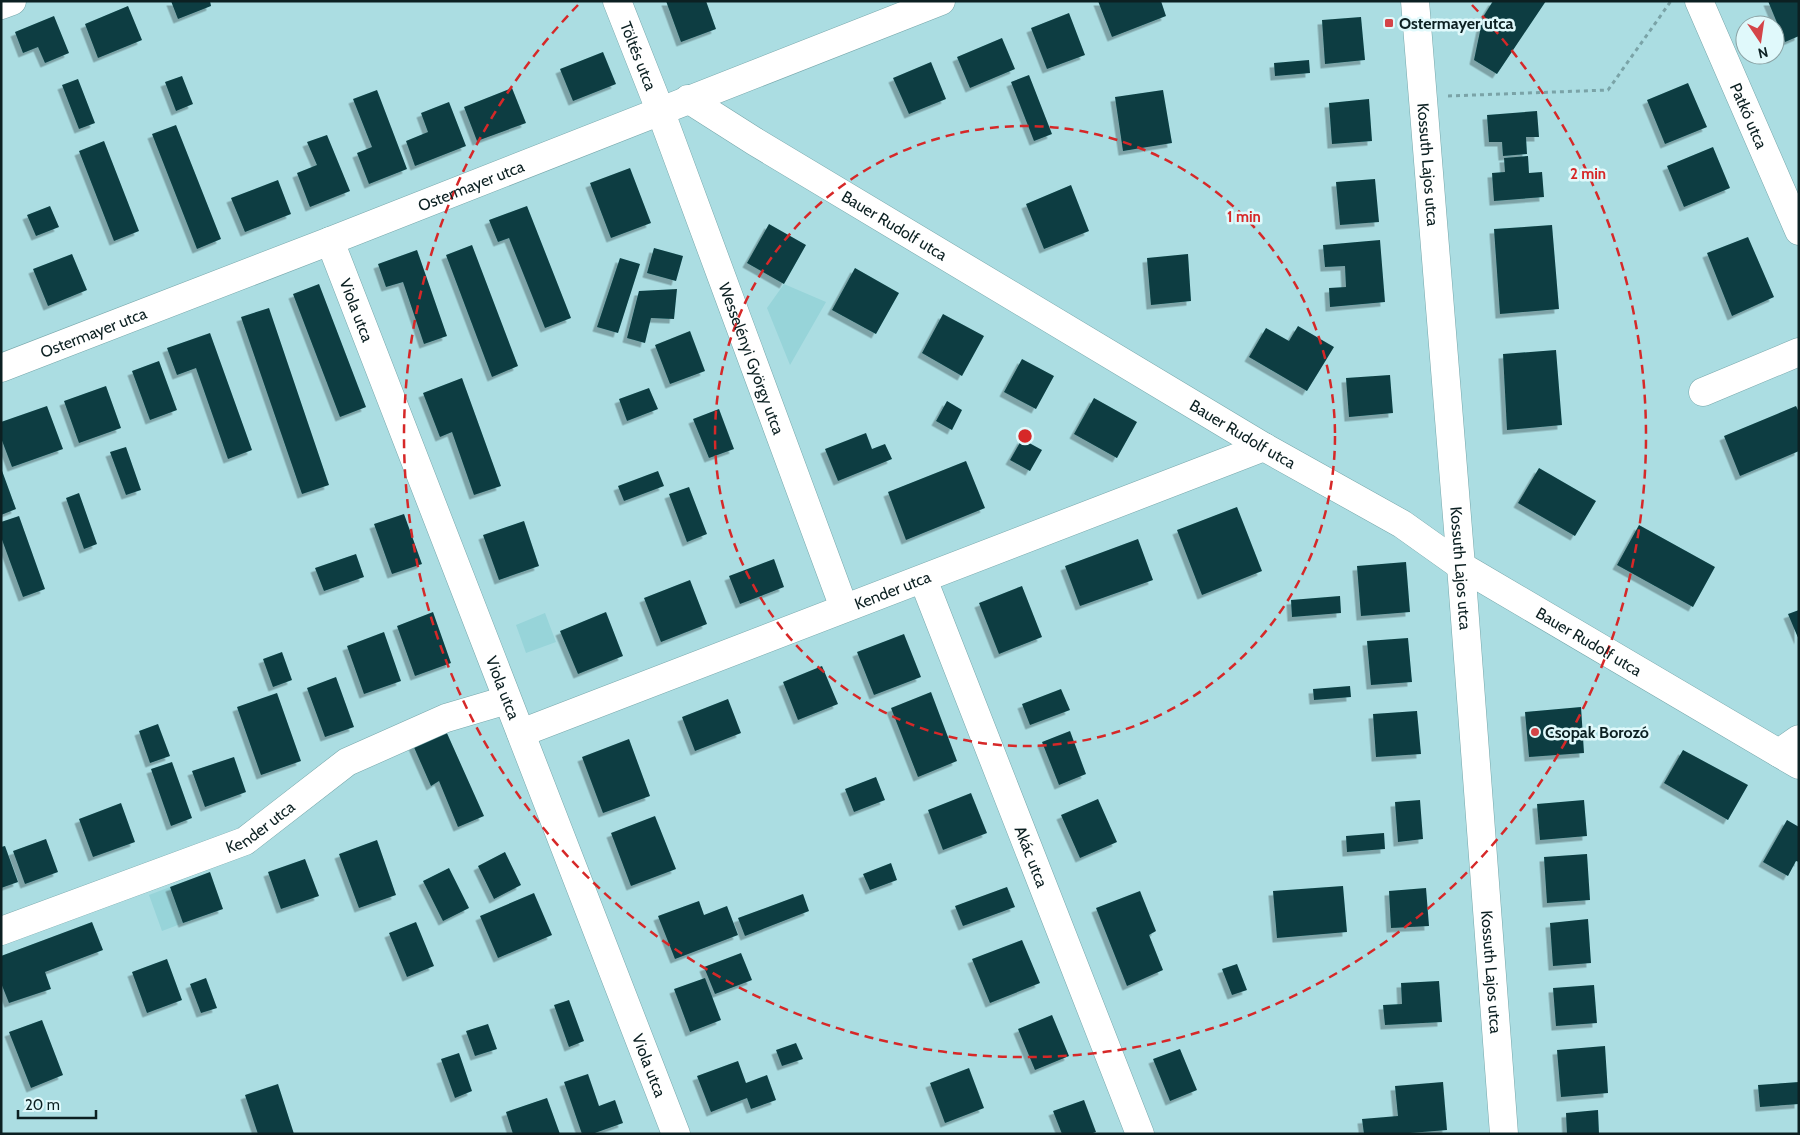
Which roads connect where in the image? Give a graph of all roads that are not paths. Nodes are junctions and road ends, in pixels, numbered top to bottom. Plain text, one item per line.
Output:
1 (12, 1) edge
2 (617, 1) edge
3 (940, 1) edge
4 (1415, 1) edge
5 (1699, 1) edge
6 (1, 5) edge
7 (688, 99) junction
8 (660, 110) junction
9 (1799, 231) edge
10 (330, 241) junction
11 (1799, 352) edge
12 (1, 368) edge
13 (1703, 392) dead end
14 (1264, 446) junction
15 (1461, 566) junction
16 (923, 579) junction
17 (844, 608) junction
18 (507, 700) junction
19 (521, 733) junction
20 (1792, 752) edge
21 (1, 931) edge
22 (676, 1134) edge
23 (1140, 1134) edge
24 (1504, 1134) edge

1 - 6 street
2 - 8 street, Töltés utca
3 - 7 street, Ostermayer utca
4 - 15 street, Kossuth Lajos utca
5 - 9 street, Patkó utca
7 - 8 street, Ostermayer utca
7 - 14 street, Bauer Rudolf utca
8 - 10 street, Ostermayer utca
8 - 17 street, Wesselényi György utca
10 - 12 street, Ostermayer utca
10 - 18 street, Viola utca
11 - 13 street
14 - 15 street, Bauer Rudolf utca
14 - 16 street, Kender utca
15 - 20 street, Bauer Rudolf utca
15 - 24 street, Kossuth Lajos utca
16 - 17 street, Kender utca
16 - 23 street, Akác utca
17 - 19 street, Kender utca
18 - 19 street, Viola utca
18 - 21 street, Kender utca
19 - 22 street, Viola utca

